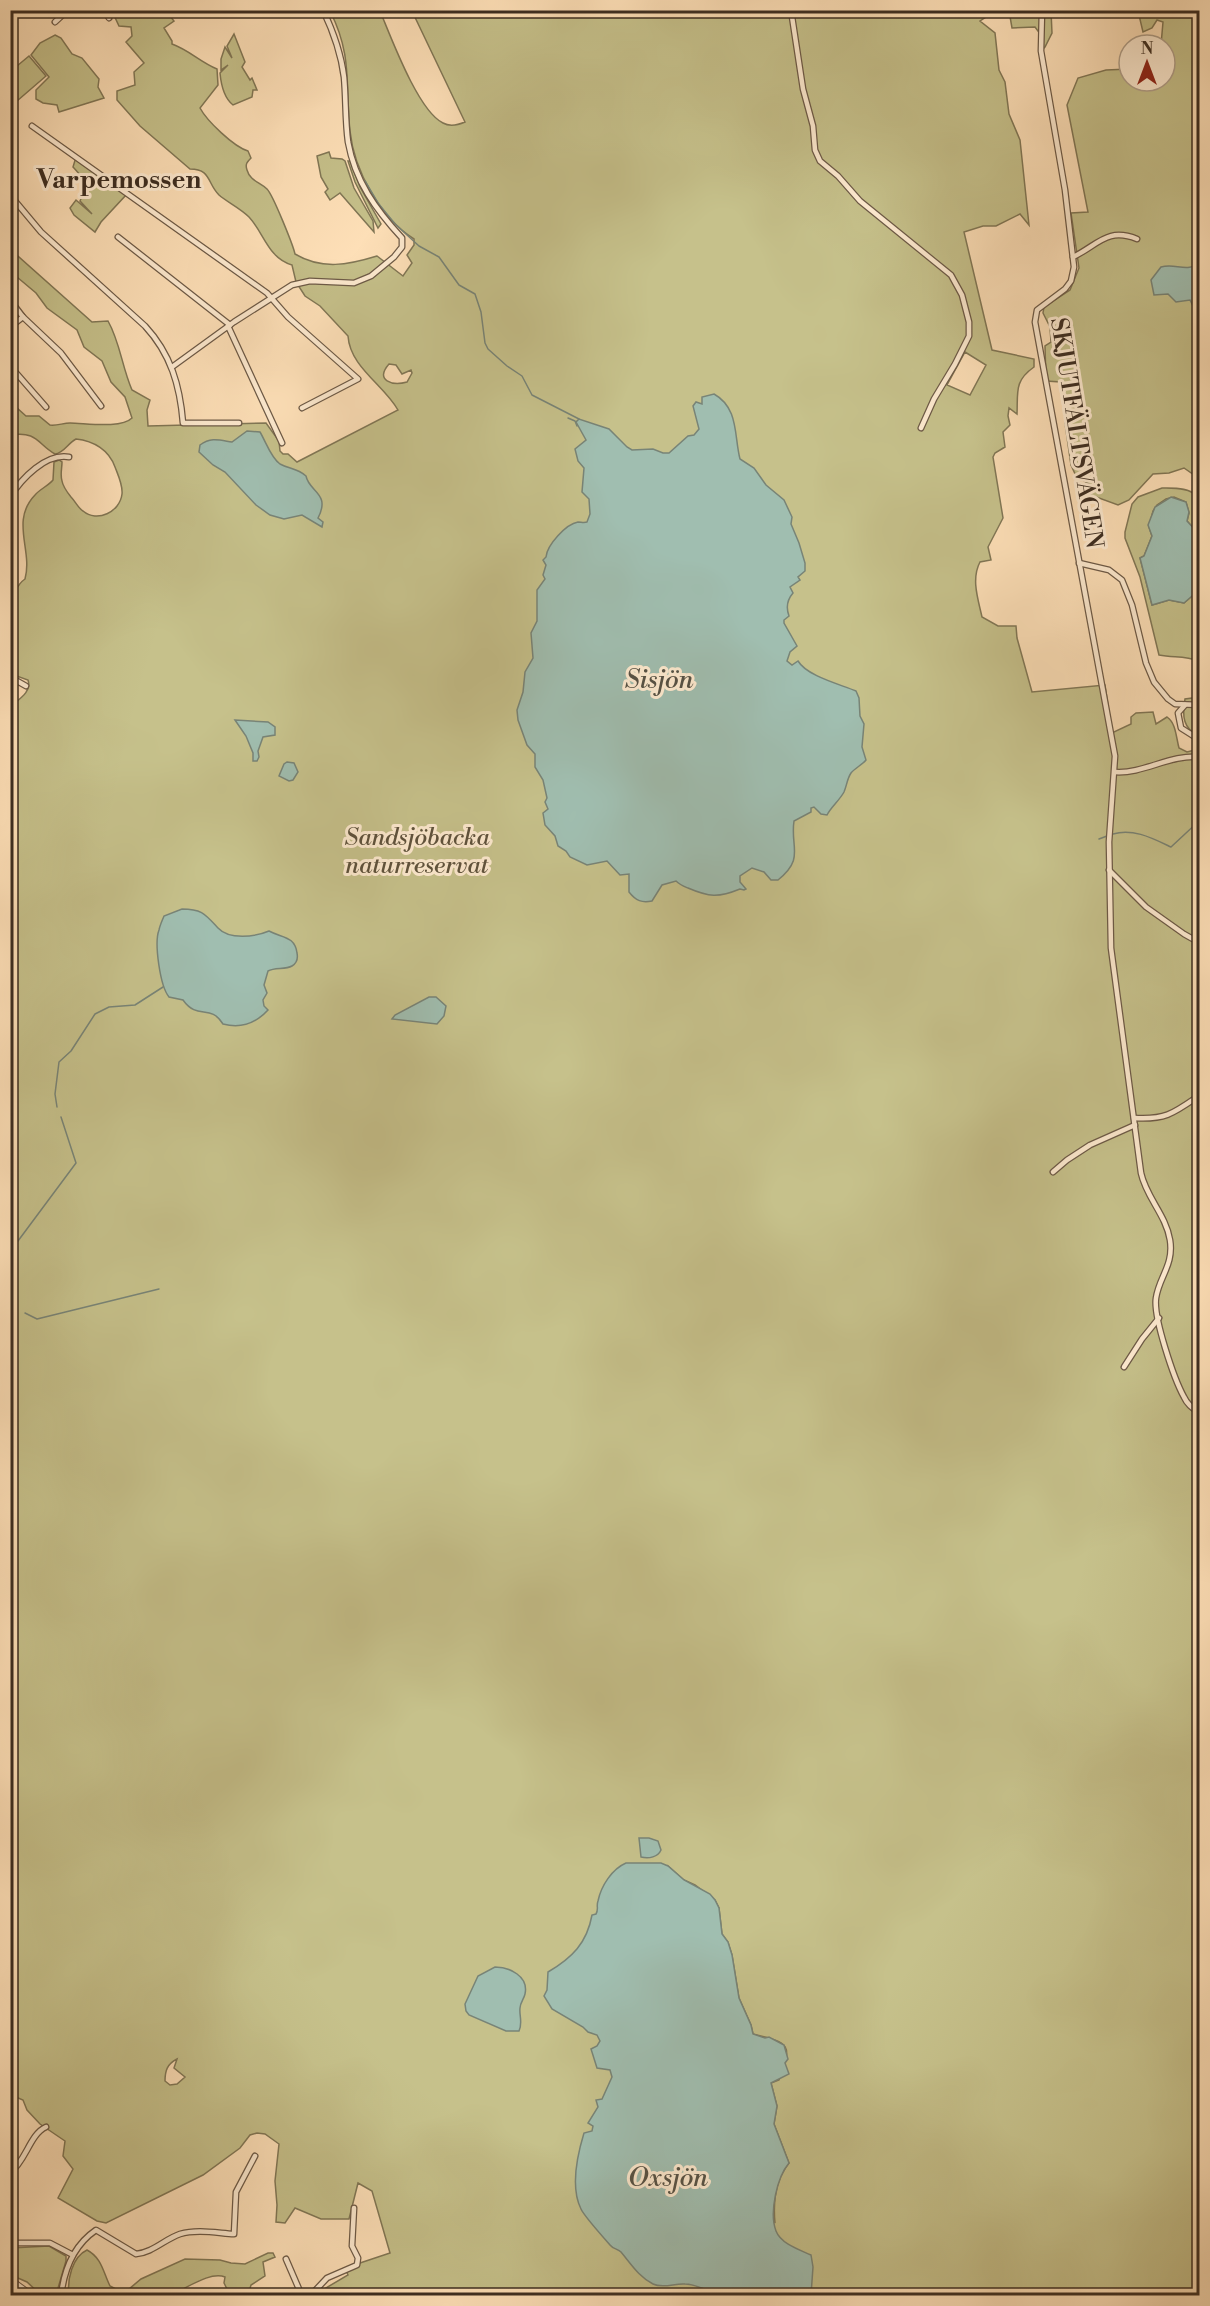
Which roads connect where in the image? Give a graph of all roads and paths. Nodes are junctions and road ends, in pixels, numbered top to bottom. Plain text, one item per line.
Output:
1 (68, 10) edge
2 (104, 10) edge
3 (323, 10) edge
4 (791, 10) edge
5 (1042, 10) edge
6 (109, 18) dead end
7 (55, 22) dead end
8 (32, 126) dead end
9 (10, 195) edge
10 (118, 237) dead end
11 (1137, 239) dead end
12 (1073, 257) junction
13 (271, 297) junction
14 (10, 300) edge
15 (23, 317) junction
16 (229, 326) junction
17 (10, 327) edge
18 (10, 366) edge
19 (172, 367) junction
20 (101, 406) dead end
21 (46, 407) dead end
22 (302, 408) dead end
23 (239, 423) dead end
24 (921, 428) dead end
25 (282, 443) dead end
26 (69, 457) dead end
27 (10, 497) edge
28 (1079, 563) junction
29 (10, 678) edge
30 (26, 686) dead end
31 (1185, 705) junction
32 (1200, 705) edge
33 (1200, 740) edge
34 (1199, 755) edge
35 (1115, 772) junction
36 (1109, 870) junction
37 (1200, 943) edge
38 (1200, 1095) edge
39 (1134, 1118) junction
40 (1135, 1125) junction
41 (1053, 1172) dead end
42 (1159, 1318) junction
43 (1124, 1367) dead end
44 (1200, 1413) edge
45 (46, 2127) dead end
46 (255, 2156) dead end
47 (10, 2173) edge
48 (354, 2208) dead end
49 (10, 2243) edge
50 (73, 2255) junction
51 (286, 2259) dead end
52 (10, 2280) edge
53 (10, 2287) edge
54 (17, 2295) edge
55 (32, 2295) edge
56 (61, 2295) edge
57 (302, 2295) edge
58 (310, 2295) edge

1 - 7 street
2 - 6 street
3 - 13 street
4 - 24 street
5 - 12 street, SKJUTFÄLTSVÄGEN
8 - 13 street
9 - 19 street
10 - 16 street
11 - 12 street
12 - 28 street, SKJUTFÄLTSVÄGEN
13 - 16 street
13 - 22 street
14 - 15 street
15 - 17 street
15 - 20 street
16 - 19 street
16 - 25 street
18 - 21 street
19 - 23 street
26 - 27 street
28 - 31 street, SKJUTFÄLTSVÄGEN
28 - 35 street
29 - 30 street
31 - 32 street
31 - 33 street
34 - 35 street
35 - 36 street
36 - 37 street
36 - 39 street
38 - 39 street
39 - 40 street
40 - 41 street
40 - 42 street
42 - 43 street
42 - 44 street
45 - 47 street
46 - 50 street
48 - 58 street
49 - 50 street
50 - 56 street
51 - 57 street
52 - 55 street
53 - 54 main road

